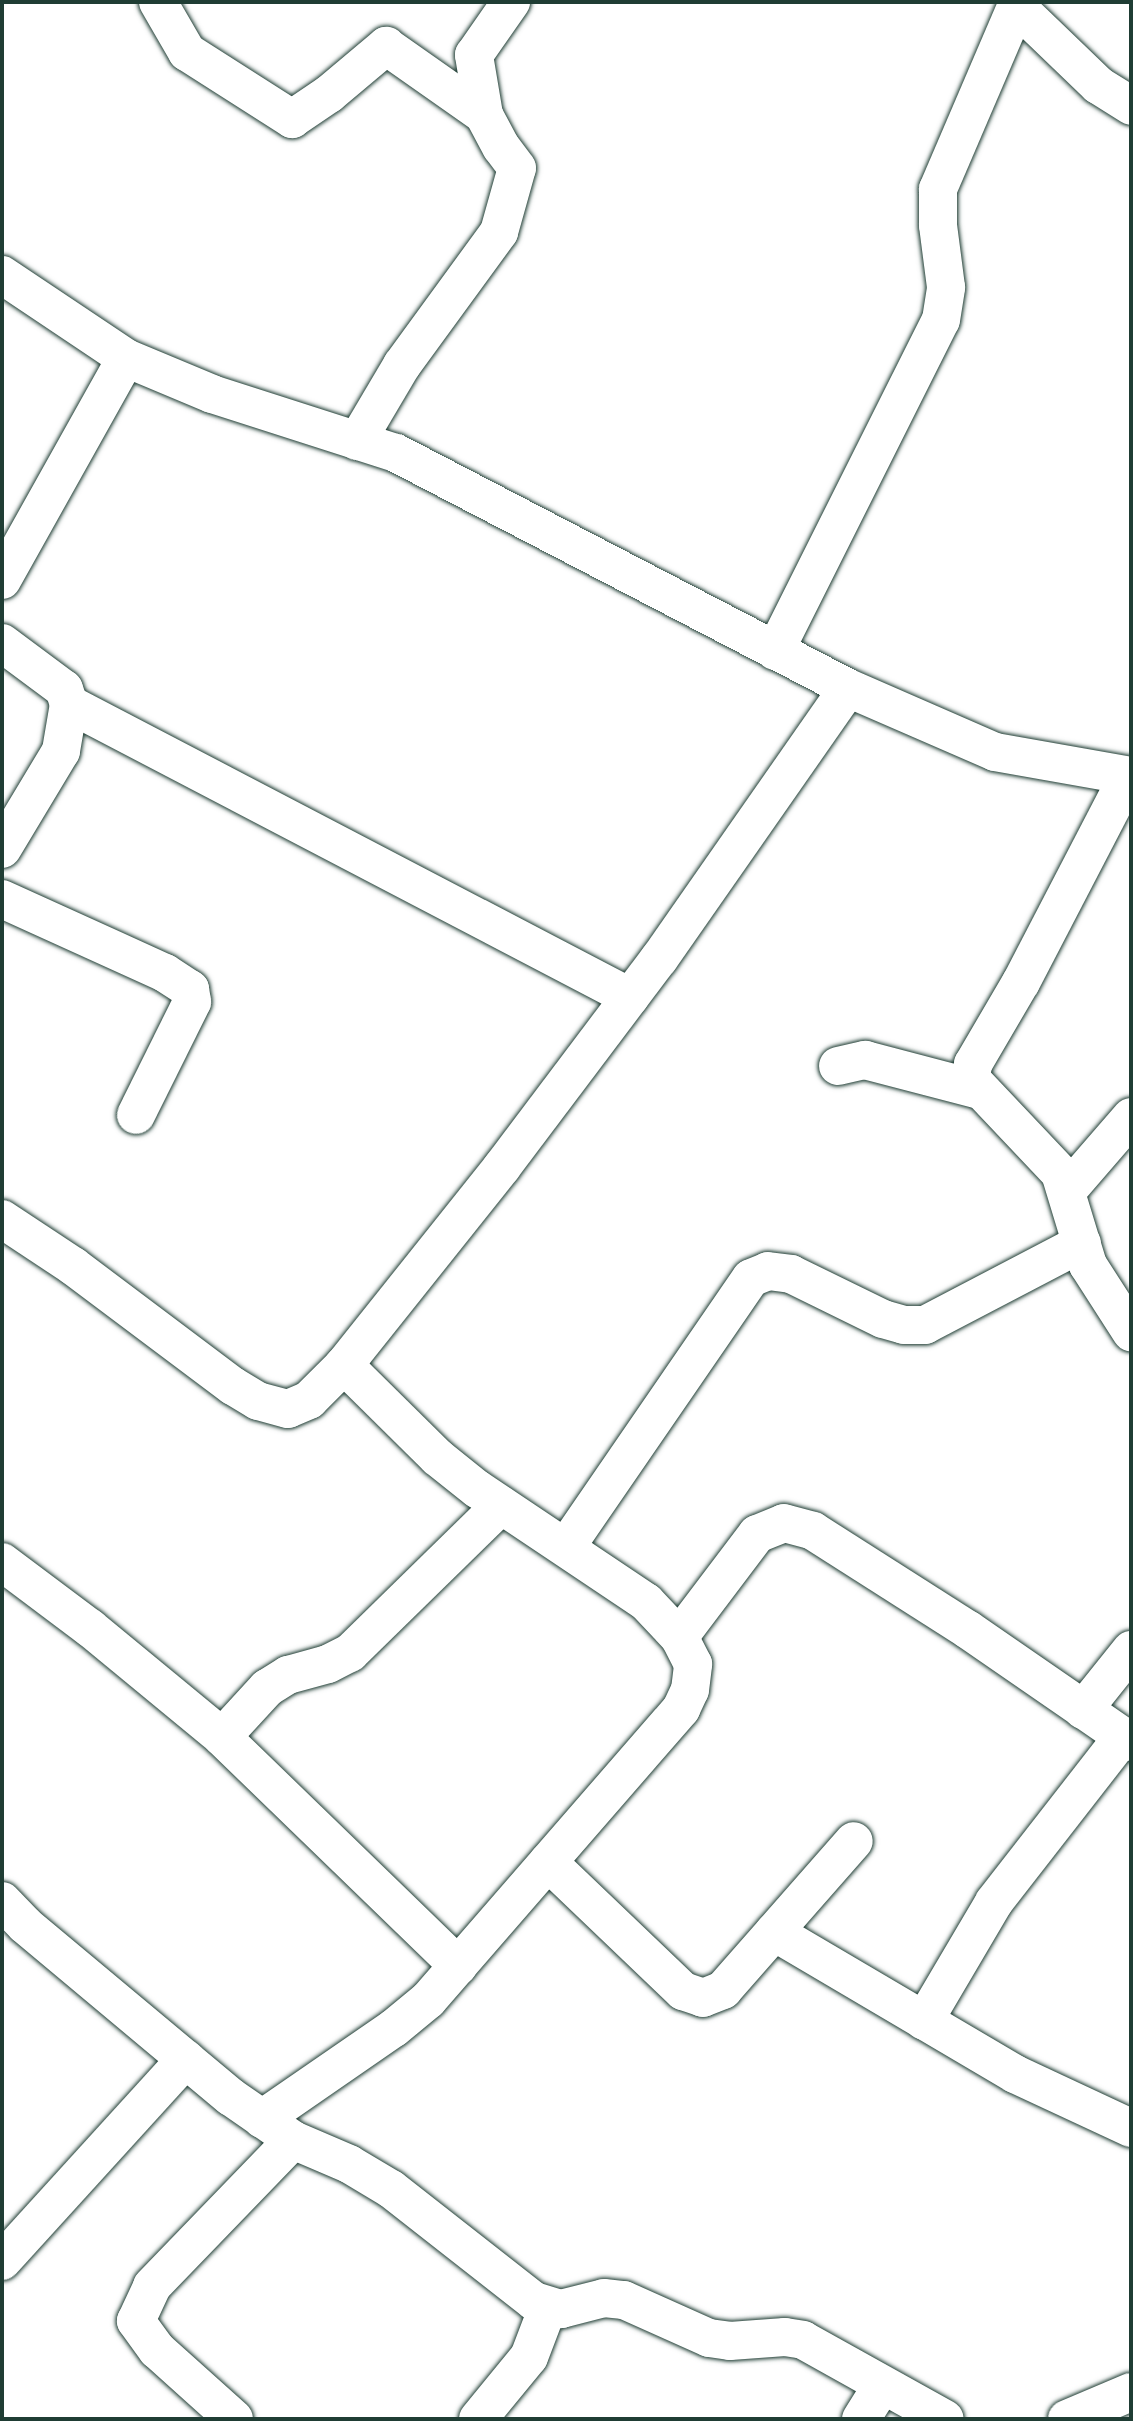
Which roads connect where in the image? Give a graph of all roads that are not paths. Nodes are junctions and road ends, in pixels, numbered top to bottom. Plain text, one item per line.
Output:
1 (158, 2) edge
2 (511, 2) edge
3 (1017, 4) edge
4 (1131, 106) edge
5 (484, 115) junction
6 (2, 275) edge
7 (126, 358) junction
8 (356, 440) junction
9 (2, 580) edge
10 (2, 643) edge
11 (775, 651) junction
12 (848, 688) junction
13 (69, 704) junction
14 (1130, 776) edge
15 (2, 849) edge
16 (2, 899) edge
17 (630, 997) junction
18 (838, 1066) dead end
19 (979, 1090) junction
20 (136, 1115) dead end
21 (1131, 1117) edge
22 (1067, 1191) junction
23 (2, 1219) edge
24 (1082, 1243) junction
25 (1131, 1332) edge
26 (344, 1365) junction
27 (501, 1505) junction
28 (566, 1546) junction
29 (2, 1562) edge
30 (678, 1637) junction
31 (1131, 1650) edge
32 (1083, 1710) junction
33 (222, 1737) junction
34 (1127, 1739) edge
35 (854, 1841) dead end
36 (548, 1862) junction
37 (2, 1901) edge
38 (774, 1932) junction
39 (458, 1966) junction
40 (925, 2021) junction
41 (186, 2059) junction
42 (262, 2119) junction
43 (1131, 2128) edge
44 (293, 2140) junction
45 (2, 2261) edge
46 (548, 2307) junction
47 (882, 2385) junction
48 (1131, 2392) edge
49 (233, 2419) edge
50 (478, 2419) edge
51 (861, 2419) edge
52 (945, 2419) edge
53 (1067, 2419) edge

1 - 5 street
2 - 5 street
3 - 4 street
3 - 11 street
5 - 8 street
6 - 7 street
7 - 8 street
7 - 9 street
8 - 11 street
10 - 13 street
11 - 12 street
12 - 14 street
12 - 17 street
13 - 15 street
13 - 17 street
14 - 19 street
16 - 20 street
17 - 26 street
18 - 19 street
19 - 22 street
21 - 22 street
22 - 24 street
23 - 26 street
24 - 25 street
24 - 28 street
26 - 27 street
27 - 28 street
27 - 33 street
28 - 30 street
29 - 33 street
30 - 32 street
30 - 36 street
31 - 32 street
32 - 34 street
33 - 39 street
34 - 40 street
35 - 38 street
36 - 38 street
36 - 39 street
37 - 41 street
38 - 40 street
39 - 42 street
40 - 43 street
41 - 42 street
41 - 45 street
42 - 44 street
44 - 46 street
44 - 49 street
46 - 47 street
46 - 50 street
47 - 51 street
47 - 52 street
48 - 53 street

